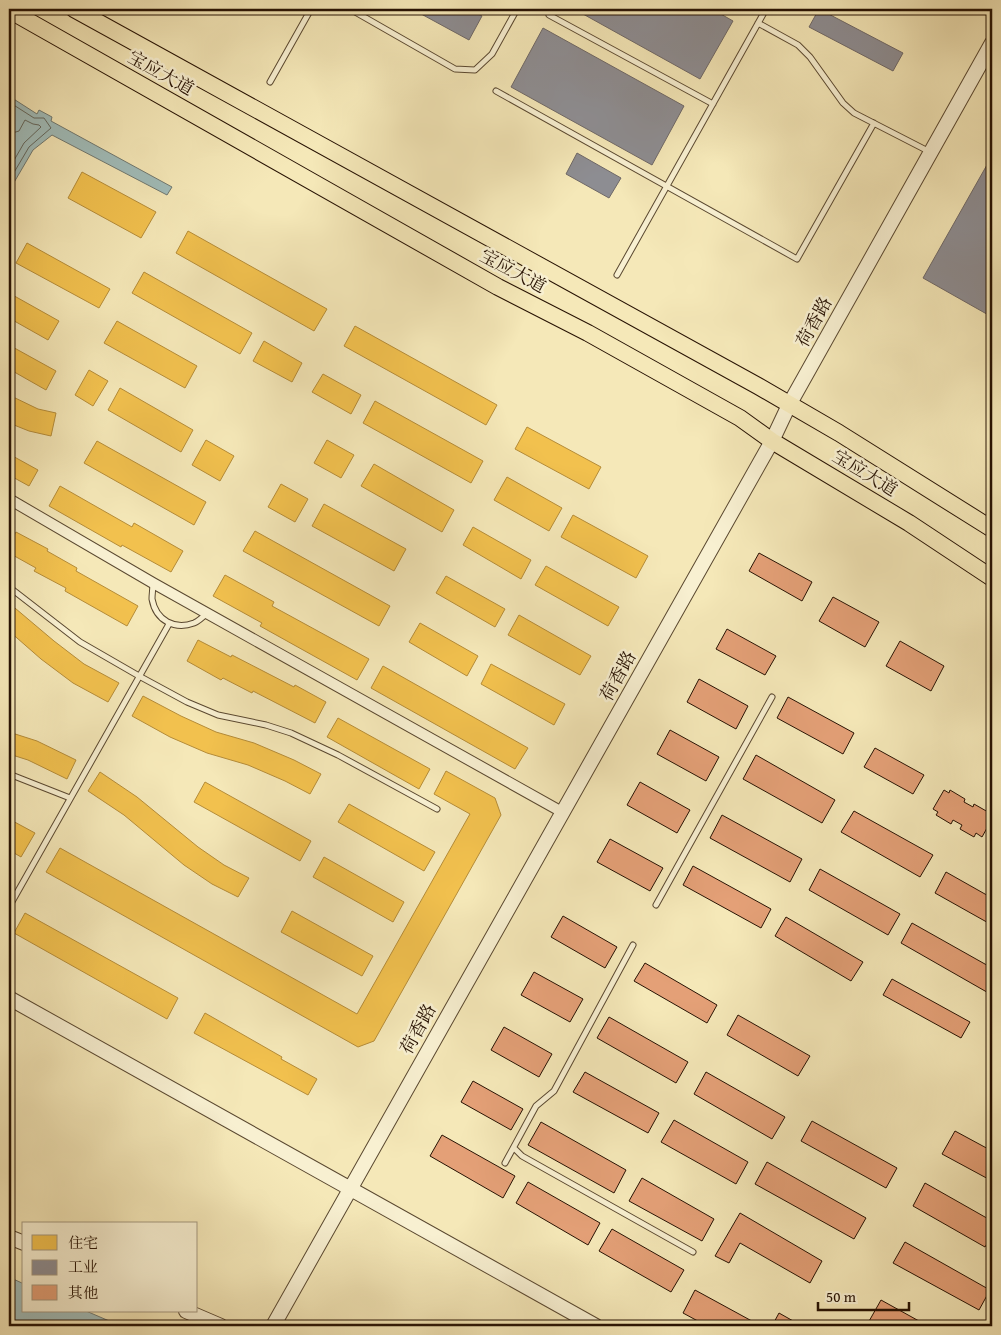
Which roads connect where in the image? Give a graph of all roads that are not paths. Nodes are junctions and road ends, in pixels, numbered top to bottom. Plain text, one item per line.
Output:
1 (74, 9) edge
2 (311, 9) edge
3 (350, 9) edge
4 (517, 9) edge
5 (766, 9) edge
6 (9, 10) edge
7 (549, 14) dead end
8 (758, 23) junction
9 (992, 44) edge
10 (270, 82) dead end
11 (496, 91) dead end
12 (712, 104) junction
13 (874, 124) junction
14 (931, 153) junction
15 (667, 186) junction
16 (617, 275) dead end
17 (789, 404) junction
18 (772, 441) junction
19 (9, 499) edge
20 (992, 529) edge
21 (992, 578) edge
22 (153, 583) junction
23 (9, 587) edge
24 (207, 613) junction
25 (168, 624) junction
26 (139, 676) junction
27 (772, 697) dead end
28 (9, 774) edge
29 (70, 798) junction
30 (437, 809) dead end
31 (562, 812) junction
32 (656, 905) dead end
33 (9, 907) edge
34 (633, 945) dead end
35 (9, 998) edge
36 (514, 1148) junction
37 (506, 1163) dead end
38 (350, 1188) junction
39 (9, 1237) edge
40 (22, 1242) edge
41 (693, 1252) dead end
42 (188, 1312) edge
43 (221, 1326) edge
44 (273, 1326) edge
45 (596, 1326) edge

1 - 17 main road, 宝应大道
2 - 10 lane
3 - 4 lane
5 - 8 lane
6 - 18 main road, 宝应大道
7 - 12 lane
8 - 12 lane
8 - 13 lane
9 - 14 street, 荷香路
11 - 15 lane
12 - 15 lane
13 - 14 lane
13 - 15 lane
14 - 17 street, 荷香路
15 - 16 lane
17 - 18 street, 荷香路
17 - 20 main road, 宝应大道
18 - 21 main road, 宝应大道
18 - 31 street, 荷香路
19 - 22 street
22 - 24 street
22 - 25 lane
23 - 26 lane
24 - 25 lane
24 - 31 street
25 - 26 lane
26 - 29 lane
26 - 30 lane
27 - 32 lane
28 - 29 lane
29 - 33 lane
31 - 38 street, 荷香路
34 - 36 lane
35 - 38 street
36 - 37 lane
36 - 41 lane
38 - 44 street, 荷香路
38 - 45 street
39 - 40 street
42 - 43 street

